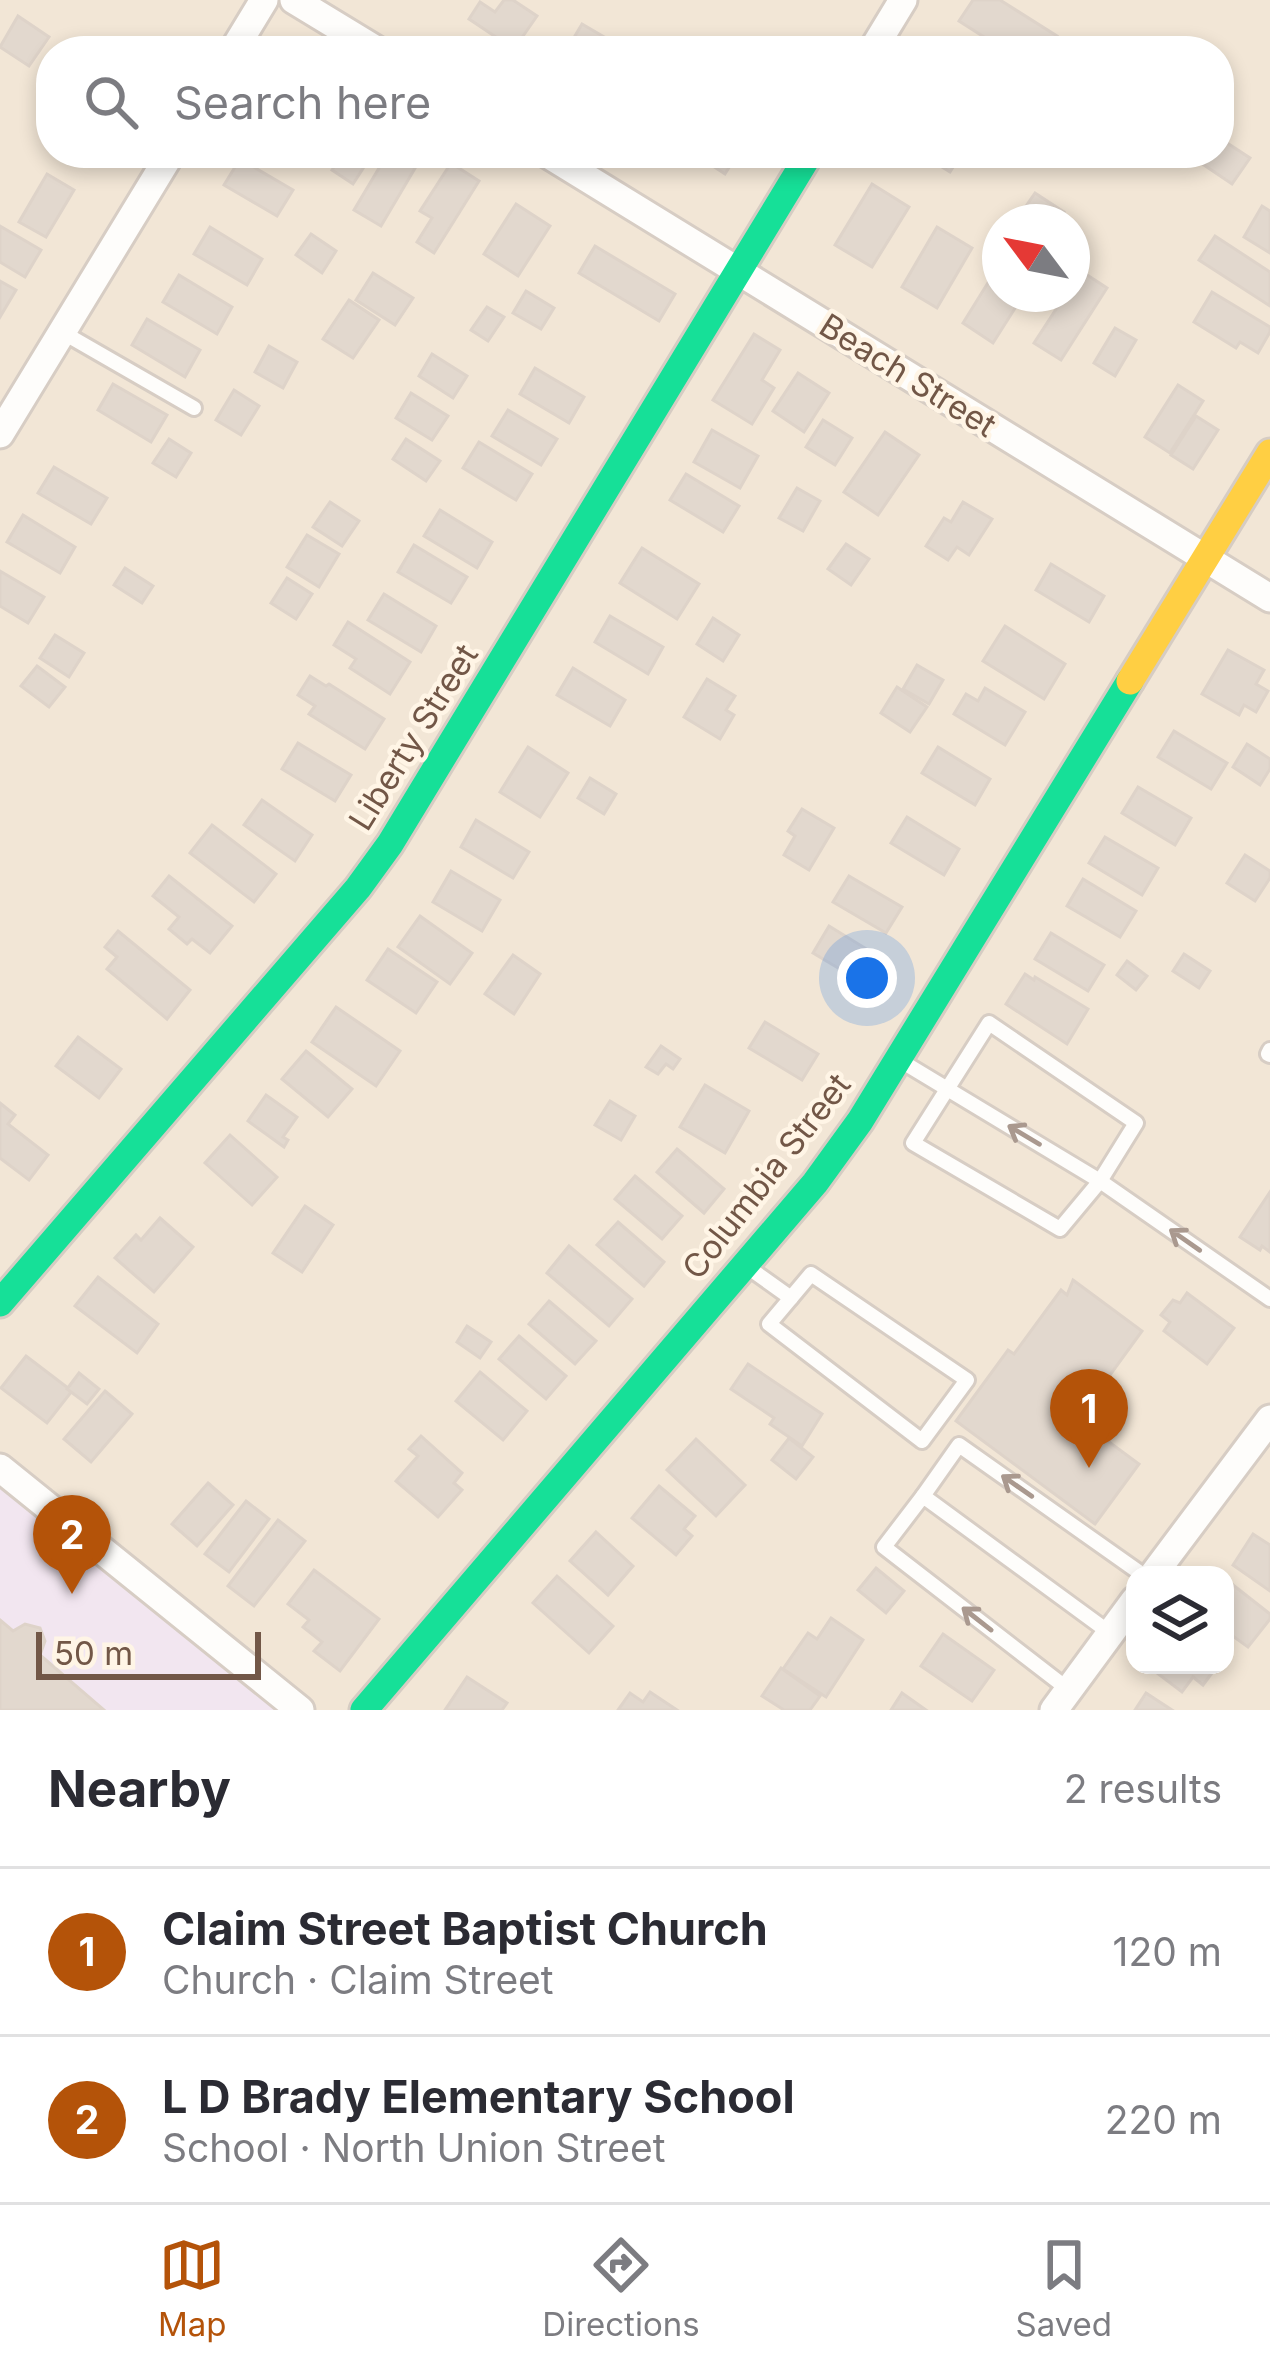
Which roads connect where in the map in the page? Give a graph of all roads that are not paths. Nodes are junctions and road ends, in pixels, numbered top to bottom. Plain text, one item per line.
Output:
1 (264, 0) edge
2 (294, 0) edge
3 (903, 0) edge
4 (242, 36) edge
5 (353, 36) edge
6 (881, 36) edge
7 (162, 168) edge
8 (570, 168) edge
9 (801, 168) edge
10 (738, 271) junction
11 (62, 332) junction
12 (194, 408) dead end
13 (0, 434) edge
14 (1270, 453) edge
15 (1205, 559) junction
16 (1270, 598) edge
17 (899, 1060) junction
18 (947, 1089) junction
19 (1100, 1181) junction
20 (745, 1265) junction
21 (791, 1298) junction
22 (1270, 1299) edge
23 (0, 1303) edge
24 (1270, 1419) edge
25 (922, 1441) junction
26 (948, 1462) junction
27 (0, 1468) edge
28 (923, 1496) junction
29 (1130, 1566) edge
30 (1161, 1566) edge
31 (1126, 1612) edge
32 (1110, 1634) junction
33 (1062, 1700) edge
34 (300, 1710) edge
35 (364, 1710) edge

1 - 4 street
2 - 5 street
3 - 6 street
7 - 11 street
8 - 10 street, Beach Street
9 - 10 street, Liberty Street
10 - 15 street, Beach Street
10 - 23 street, Liberty Street
11 - 12 lane
11 - 13 street
14 - 15 street, Columbia Street
15 - 16 street, Beach Street
15 - 17 street, Columbia Street
17 - 18 lane
17 - 20 street, Columbia Street
19 -> 18 lane
18 - 19 lane
18 - 19 lane
22 -> 19 lane
20 - 21 lane
20 - 35 street, Columbia Street
21 - 25 lane
21 - 25 lane
24 - 30 street
25 - 26 lane
26 - 28 lane
29 -> 26 lane
27 - 34 street
28 - 32 lane
33 -> 28 lane
31 - 32 street
32 - 33 street

